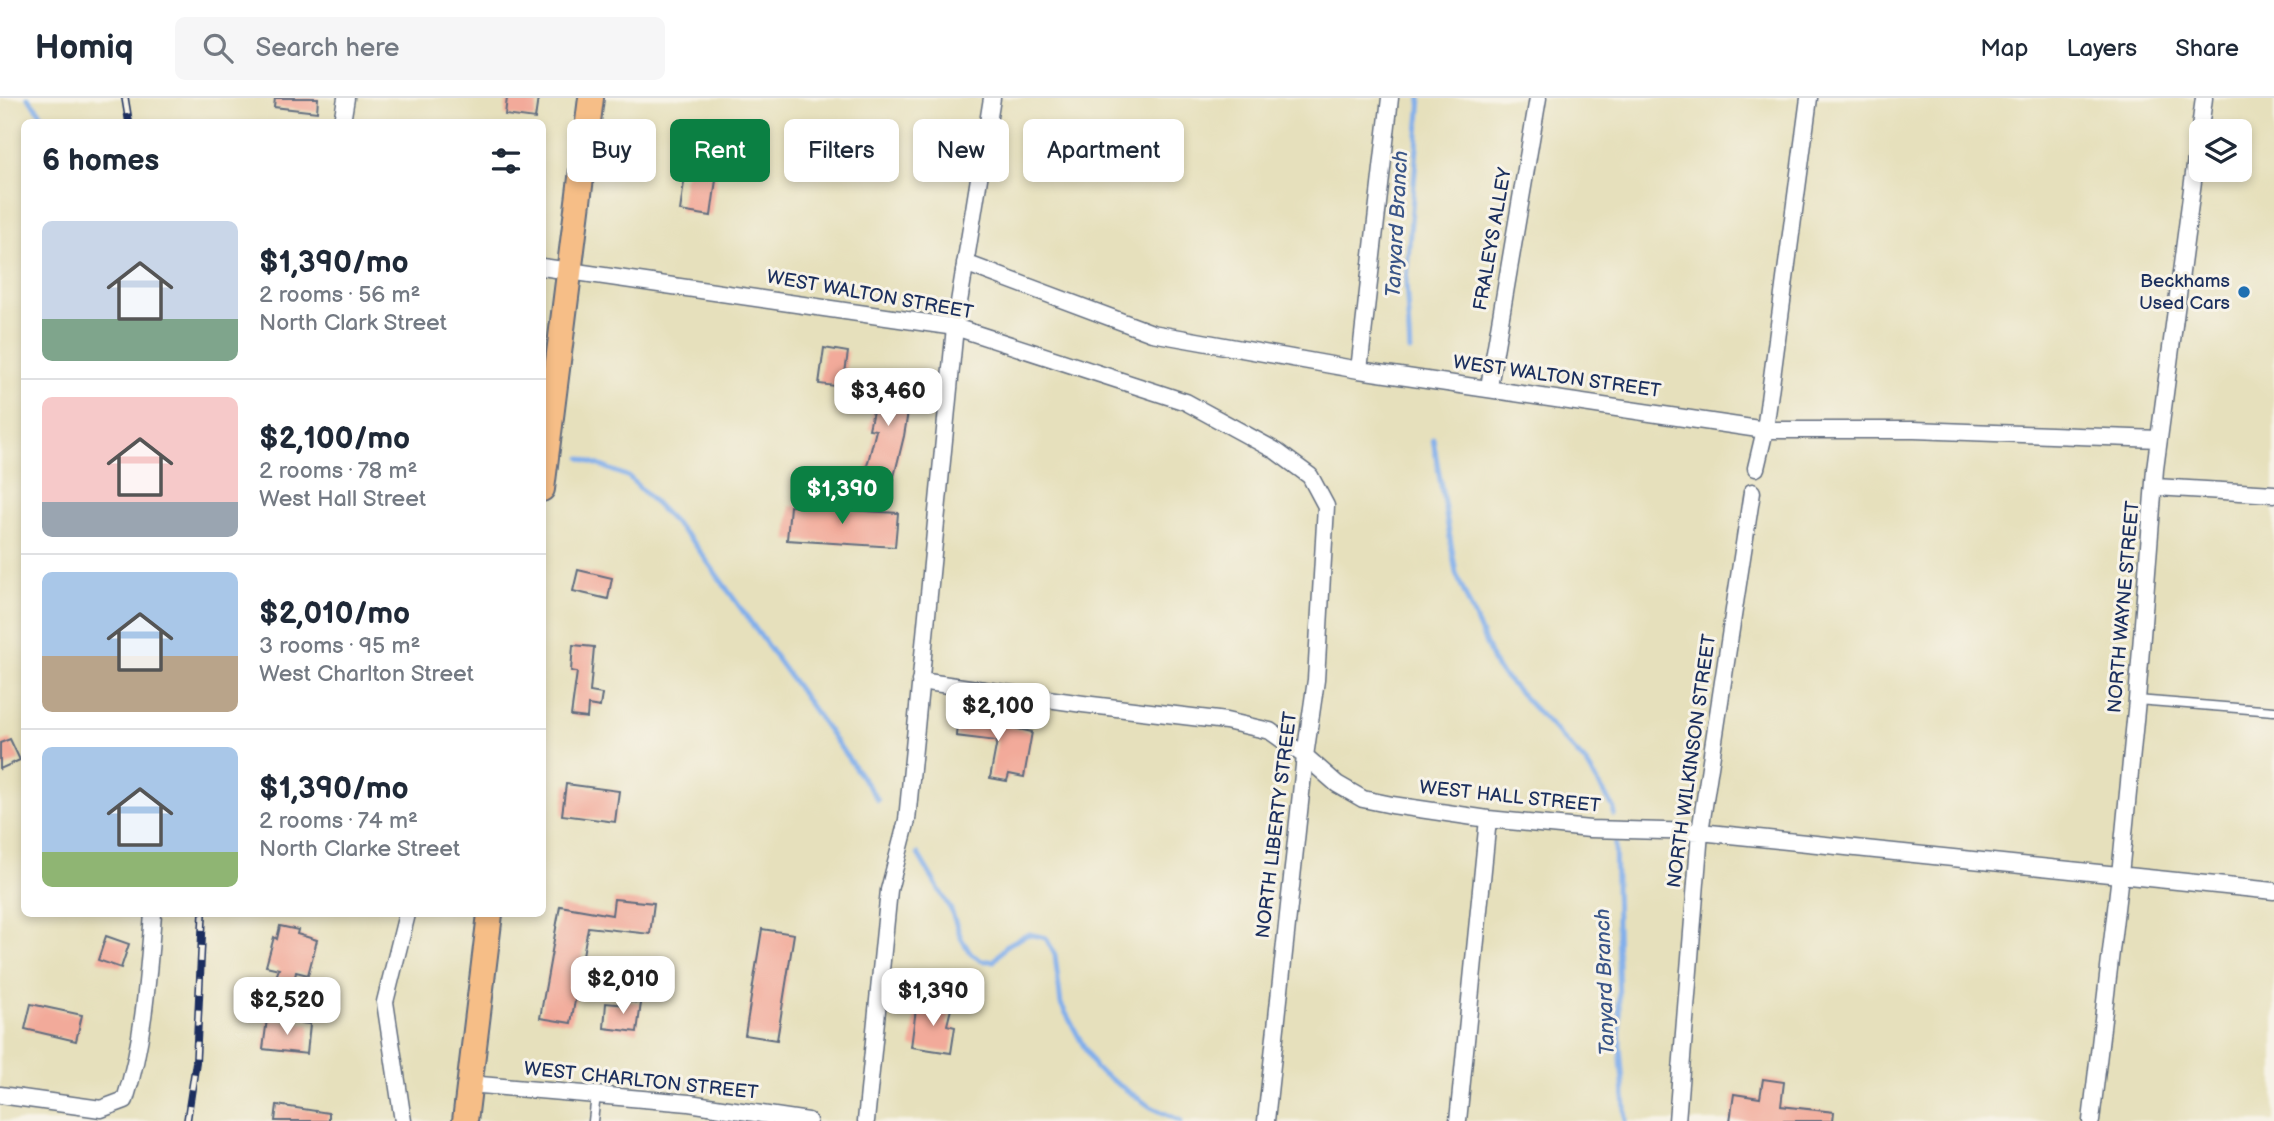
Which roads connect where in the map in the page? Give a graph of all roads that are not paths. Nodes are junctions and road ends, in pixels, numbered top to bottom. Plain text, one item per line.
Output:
1 (346, 98) edge
2 (591, 98) edge
3 (992, 98) edge
4 (1390, 98) edge
5 (1538, 98) edge
6 (1809, 98) edge
7 (2204, 98) edge
8 (342, 119) edge
9 (965, 263) junction
10 (546, 267) edge
11 (570, 269) junction
12 (955, 327) junction
13 (1359, 370) junction
14 (1489, 387) junction
15 (1765, 430) junction
16 (2159, 439) junction
17 (546, 458) edge
18 (1756, 468) dead end
19 (2155, 486) junction
20 (1752, 492) dead end
21 (2274, 494) edge
22 (1325, 534) joint
23 (919, 681) junction
24 (2137, 700) junction
25 (2274, 711) edge
26 (1305, 756) junction
27 (1488, 819) junction
28 (1700, 832) junction
29 (2120, 875) junction
30 (2274, 891) edge
31 (153, 917) edge
32 (406, 917) edge
33 (490, 917) edge
34 (469, 1084) junction
35 (0, 1095) edge
36 (596, 1095) junction
37 (403, 1121) edge
38 (465, 1121) edge
39 (593, 1121) edge
40 (808, 1121) edge
41 (866, 1121) edge
42 (1266, 1121) edge
43 (1458, 1121) edge
44 (1677, 1121) edge
45 (2091, 1121) edge

1 - 8 street
2 - 11 main road
3 - 9 street
4 - 13 street
5 - 14 street, FRALEYS ALLEY
6 - 15 street
7 - 16 street, NORTH WAYNE STREET
9 - 12 street
9 - 13 street, WEST WALTON STREET
10 - 11 street, WEST WALTON STREET
11 - 12 street, WEST WALTON STREET
11 - 17 main road
12 - 22 street, WEST WALTON STREET
12 - 23 street
13 - 14 street, WEST WALTON STREET
14 - 15 street, WEST WALTON STREET
15 - 16 street, WEST WALTON STREET
15 - 18 street
16 - 19 street, NORTH WAYNE STREET
19 - 21 street
19 - 24 street, NORTH WAYNE STREET
20 - 28 street, NORTH WILKINSON STREET
22 - 26 street, NORTH LIBERTY STREET
23 - 26 street, WEST HALL STREET
23 - 41 street
24 - 25 lane
24 - 29 street, NORTH WAYNE STREET
26 - 27 street, WEST HALL STREET
26 - 42 street, NORTH LIBERTY STREET
27 - 28 street, WEST HALL STREET
27 - 43 street
28 - 29 street, WEST HALL STREET
28 - 44 street, NORTH WILKINSON STREET
29 - 30 street, WEST HALL STREET
29 - 45 street, NORTH WAYNE STREET
31 - 35 street
32 - 37 street
33 - 34 main road
34 - 36 street, WEST CHARLTON STREET
34 - 38 main road
36 - 39 lane
36 - 40 street, WEST CHARLTON STREET

